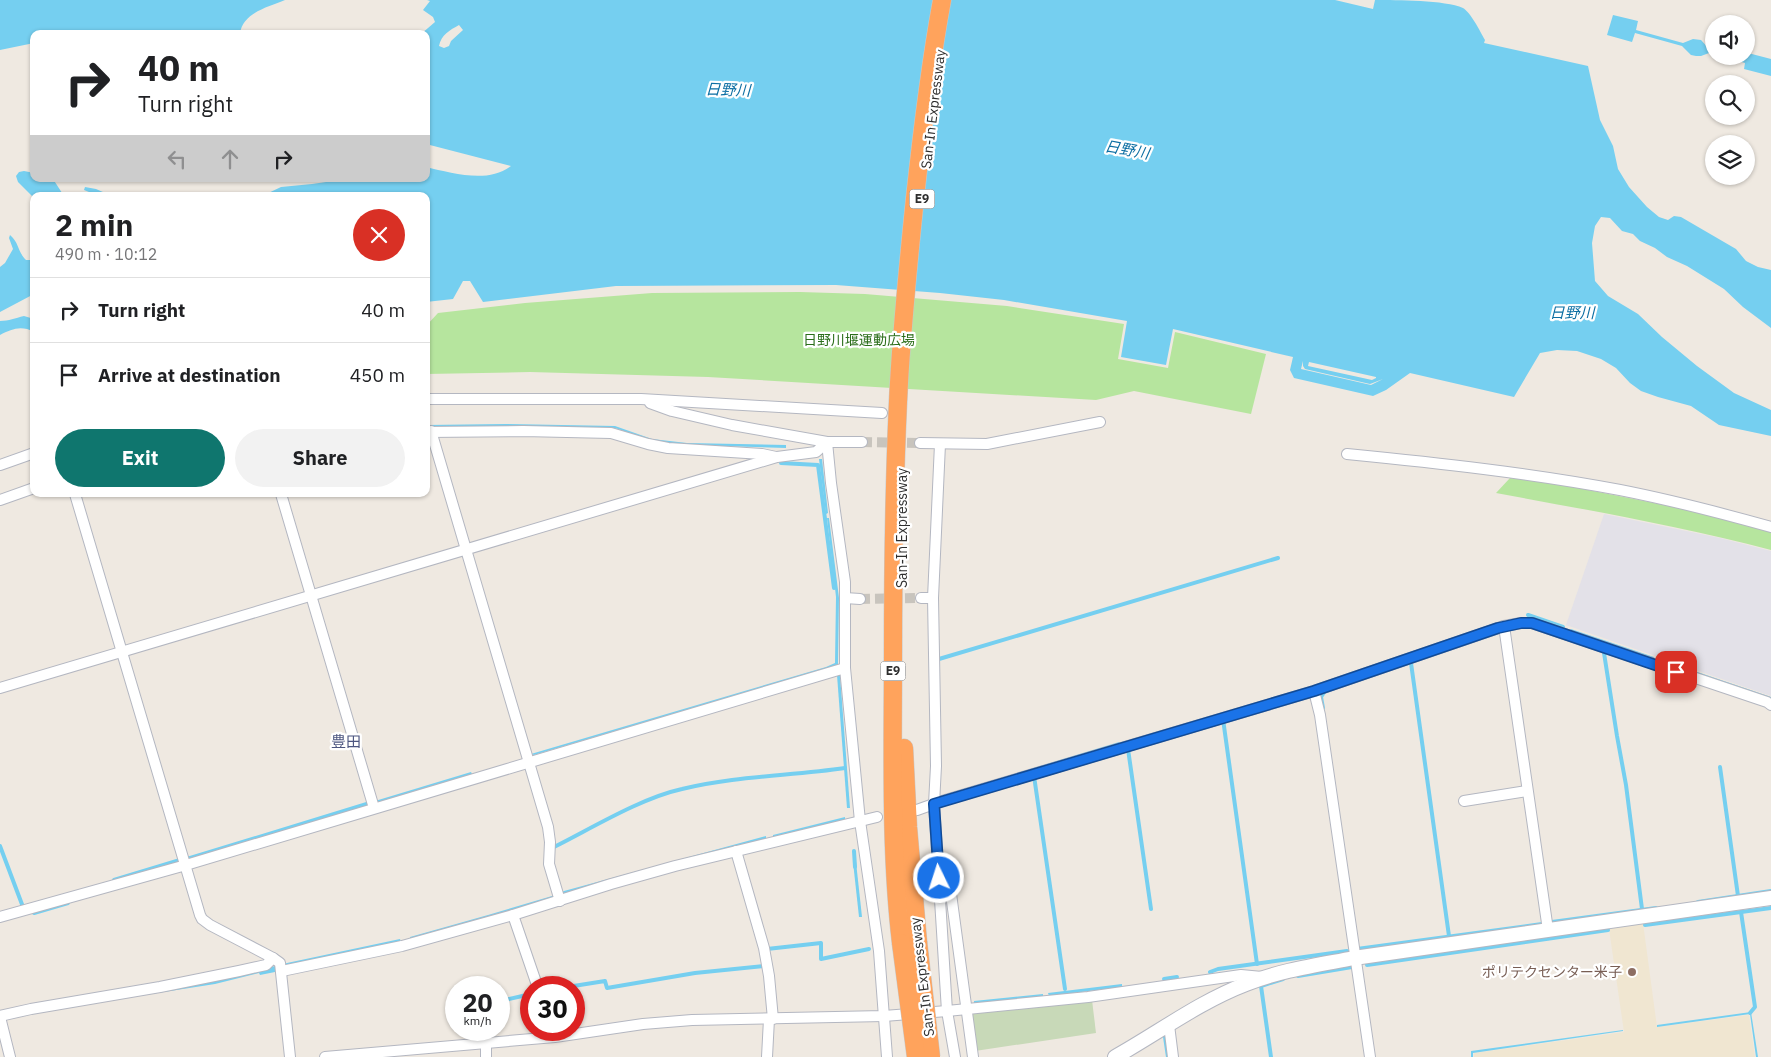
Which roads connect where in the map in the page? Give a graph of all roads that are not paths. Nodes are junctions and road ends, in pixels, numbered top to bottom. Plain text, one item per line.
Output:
1 (942, 0) edge
2 (948, 0) edge
3 (430, 399) edge
4 (641, 399) junction
5 (901, 400) junction
6 (882, 413) dead end
7 (1100, 422) dead end
8 (430, 431) edge
9 (430, 434) edge
10 (827, 442) junction
11 (862, 442) tunnel mouth
12 (920, 443) tunnel mouth
13 (940, 444) junction
14 (30, 454) edge
15 (1347, 454) dead end
16 (777, 457) junction
17 (0, 465) edge
18 (30, 489) edge
19 (76, 497) edge
20 (282, 497) edge
21 (0, 500) edge
22 (1771, 527) edge
23 (466, 550) junction
24 (312, 596) junction
25 (845, 598) junction
26 (921, 598) tunnel mouth
27 (933, 598) junction
28 (860, 599) tunnel mouth
29 (1504, 626) junction
30 (122, 652) junction
31 (845, 668) junction
32 (0, 688) edge
33 (1314, 691) junction
34 (1771, 705) edge
35 (529, 762) junction
36 (1527, 791) junction
37 (934, 800) junction
38 (1464, 801) dead end
39 (374, 808) junction
40 (917, 810) dead end
41 (877, 817) dead end
42 (860, 821) junction
43 (736, 851) junction
44 (186, 865) junction
45 (939, 878) junction
46 (558, 897) junction
47 (1771, 898) edge
48 (513, 915) junction
49 (0, 917) edge
50 (1548, 930) junction
51 (909, 943) junction
52 (1354, 958) junction
53 (278, 964) junction
54 (534, 976) edge
55 (1264, 977) junction
56 (967, 1009) junction
57 (947, 1011) junction
58 (0, 1016) edge
59 (884, 1016) junction
60 (771, 1019) junction
61 (1169, 1025) junction
62 (585, 1030) edge
63 (520, 1038) edge
64 (486, 1042) junction
65 (352, 1056) edge
66 (10, 1057) edge
67 (290, 1057) edge
68 (325, 1057) edge
69 (486, 1057) edge
70 (767, 1057) edge
71 (886, 1057) edge
72 (916, 1057) edge
73 (931, 1057) edge
74 (954, 1057) edge
75 (973, 1057) edge
76 (1115, 1057) edge
77 (1173, 1057) edge
78 (1370, 1057) edge

1 - 5 highway, San-In Expressway / E9
2 - 5 highway, San-In Expressway / E9
3 - 4 street
4 - 6 street
4 - 10 street
5 - 51 highway, San-In Expressway / E9
7 - 13 street
8 - 16 street
9 - 23 street
10 - 11 street
10 - 16 street
10 - 25 street
12 - 13 street
13 - 27 street
14 - 17 street
15 - 22 street
16 - 23 street
18 - 21 street
19 - 30 street
20 - 24 street
23 - 24 street
23 - 35 street
24 - 30 street
24 - 39 street
25 - 28 street
25 - 31 street
26 - 27 street
27 - 37 street
29 - 33 street
29 - 34 street
29 - 36 street
30 - 32 street
30 - 44 street
31 - 35 street
31 - 42 street
33 - 37 street
33 - 52 street
35 - 39 street
35 - 46 street
36 - 38 street
36 - 50 street
37 - 40 street
37 - 45 street
39 - 44 street
41 - 42 street
42 - 43 street
42 - 59 street
43 - 46 street
43 - 60 street
44 - 49 street
44 - 53 street
45 - 56 street
45 - 57 street
46 - 48 street
47 - 50 street
48 - 53 street
48 - 54 street
50 - 52 street
51 - 72 highway, San-In Expressway / E9, bridge
51 - 73 highway, San-In Expressway / E9, bridge
52 - 55 street
52 - 78 street
53 - 58 street
53 - 67 street
55 - 56 street
55 - 61 street
56 - 57 street
56 - 75 street
57 - 59 street
57 - 74 street
58 - 66 street
59 - 60 street
59 - 71 street
60 - 62 street
60 - 70 street
61 - 76 street
61 - 77 street
63 - 64 street
64 - 65 street
64 - 69 street
65 - 68 street

